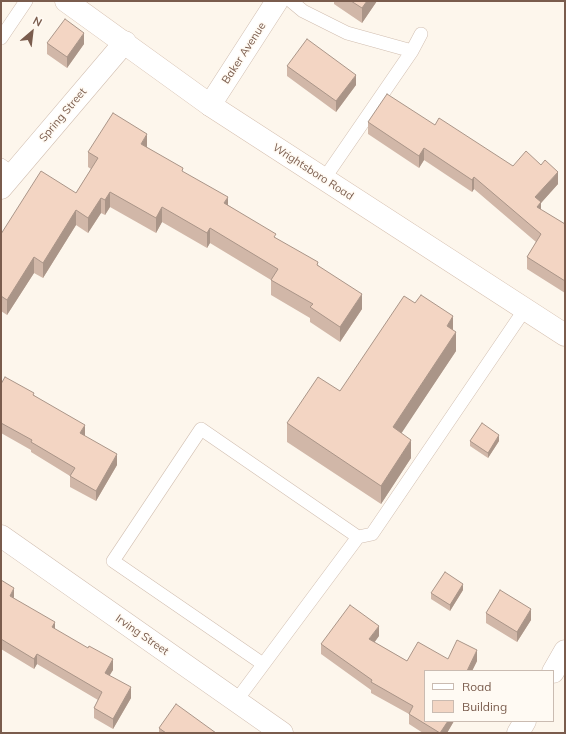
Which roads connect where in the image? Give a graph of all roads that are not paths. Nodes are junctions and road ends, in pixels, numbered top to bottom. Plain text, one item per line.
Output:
1 (26, 1) edge
2 (66, 1) edge
3 (277, 1) edge
4 (291, 1) edge
5 (421, 34) dead end
6 (1, 38) edge
7 (125, 42) junction
8 (412, 51) junction
9 (210, 105) junction
10 (5, 176) edge
11 (324, 179) junction
12 (525, 309) junction
13 (565, 335) edge
14 (1, 536) edge
15 (358, 537) junction
16 (565, 651) edge
17 (263, 664) junction
18 (554, 670) edge
19 (236, 701) junction
20 (524, 722) edge
21 (282, 733) edge
22 (518, 733) edge

1 - 6 lane
2 - 7 street, Wrightsboro Road
3 - 9 street, Baker Avenue
4 - 8 lane
5 - 8 lane
7 - 9 street, Wrightsboro Road
7 - 10 street, Spring Street
8 - 11 lane
9 - 11 street, Wrightsboro Road
11 - 12 street, Wrightsboro Road
12 - 13 street, Wrightsboro Road
12 - 15 lane
14 - 19 street, Irving Street
15 - 17 lane
15 - 17 lane
16 - 18 street
17 - 19 lane
19 - 21 street, Irving Street
20 - 22 street

